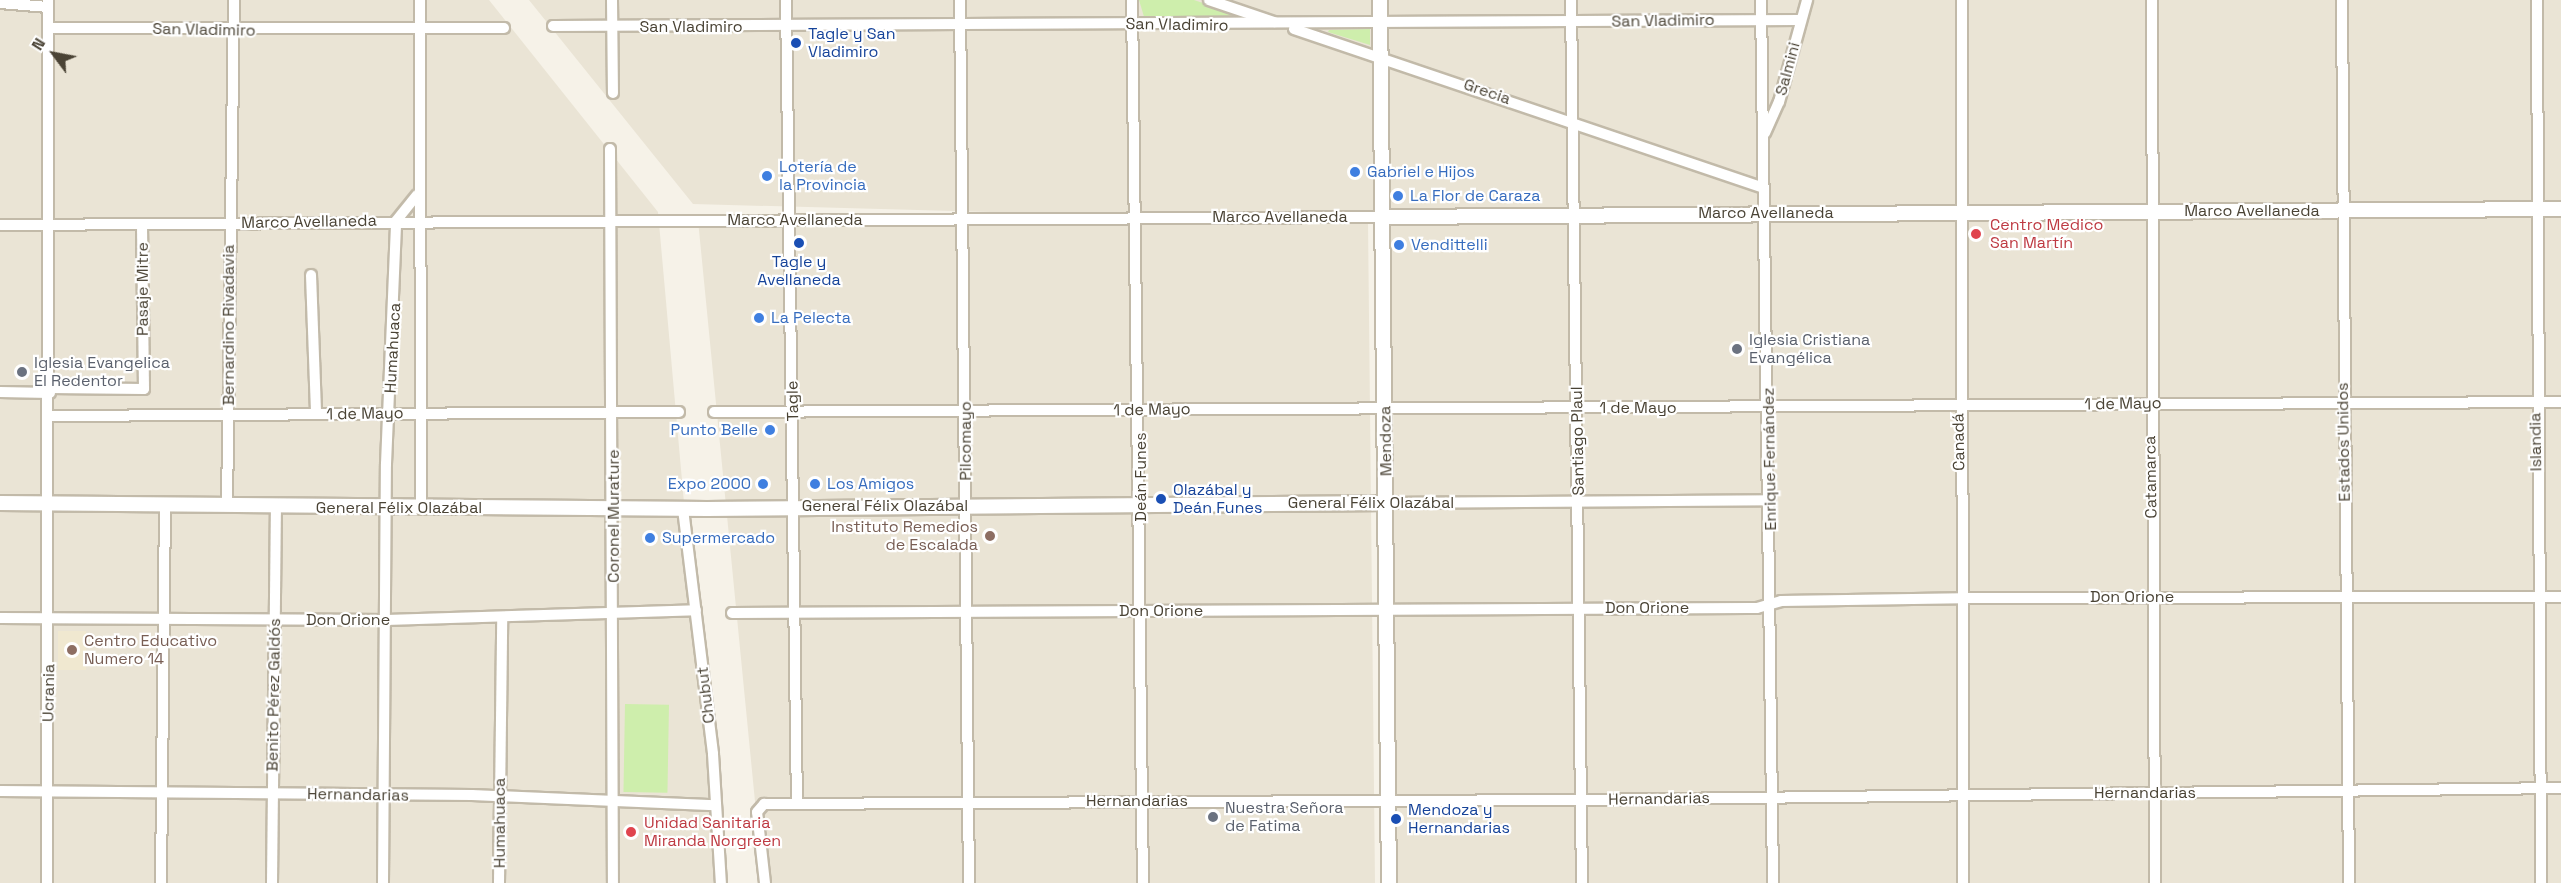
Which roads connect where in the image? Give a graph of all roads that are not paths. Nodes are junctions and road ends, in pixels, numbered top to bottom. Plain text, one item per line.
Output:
1 (234, 0) edge
2 (420, 0) edge
3 (612, 0) edge
4 (786, 0) edge
5 (960, 0) edge
6 (1132, 0) edge
7 (1209, 0) edge
8 (1380, 0) edge
9 (1570, 0) edge
10 (1761, 0) edge
11 (1807, 0) edge
12 (1962, 0) edge
13 (2152, 0) edge
14 (2342, 0) edge
15 (2537, 0) edge
16 (0, 3) edge
17 (48, 4) edge
18 (1762, 20) junction
19 (1801, 20) junction
20 (1571, 22) junction
21 (1381, 23) junction
22 (1132, 24) junction
23 (961, 25) junction
24 (553, 26) dead end
25 (1285, 26) junction
26 (613, 27) junction
27 (787, 27) junction
28 (48, 28) junction
29 (420, 28) junction
30 (504, 28) dead end
31 (233, 31) junction
32 (1381, 56) junction
33 (613, 93) dead end
34 (1572, 122) junction
35 (1763, 136) junction
36 (610, 149) dead end
37 (1764, 188) junction
38 (417, 195) junction
39 (2561, 208) edge
40 (2538, 209) junction
41 (2342, 210) junction
42 (1960, 212) junction
43 (2149, 212) junction
44 (1766, 213) junction
45 (1576, 214) junction
46 (1135, 217) junction
47 (1384, 217) junction
48 (964, 218) junction
49 (421, 220) junction
50 (396, 221) junction
51 (609, 221) junction
52 (790, 221) junction
53 (229, 224) junction
54 (0, 225) edge
55 (46, 225) junction
56 (142, 225) junction
57 (311, 276) dead end
58 (50, 391) junction
59 (0, 392) edge
60 (2344, 402) junction
61 (2561, 402) edge
62 (2535, 403) junction
63 (2150, 404) junction
64 (1959, 405) junction
65 (1578, 408) junction
66 (1769, 408) junction
67 (1386, 409) junction
68 (1140, 410) junction
69 (966, 411) junction
70 (614, 412) junction
71 (679, 412) dead end
72 (714, 412) dead end
73 (793, 412) junction
74 (423, 413) junction
75 (229, 414) junction
76 (316, 414) junction
77 (389, 415) junction
78 (50, 416) junction
79 (1770, 500) junction
80 (49, 502) junction
81 (1387, 502) junction
82 (1579, 502) junction
83 (0, 503) edge
84 (165, 504) junction
85 (1141, 505) junction
86 (227, 506) junction
87 (967, 506) junction
88 (276, 507) junction
89 (793, 507) junction
90 (386, 508) junction
91 (421, 508) junction
92 (614, 508) junction
93 (683, 508) junction
94 (1962, 597) junction
95 (2153, 597) junction
96 (2346, 597) junction
97 (2539, 597) junction
98 (2561, 597) edge
99 (1771, 604) junction
100 (1580, 608) junction
101 (696, 610) junction
102 (967, 610) junction
103 (1140, 611) junction
104 (1386, 611) junction
105 (795, 612) junction
106 (732, 613) dead end
107 (614, 615) junction
108 (0, 618) edge
109 (50, 618) junction
110 (164, 618) junction
111 (276, 619) junction
112 (502, 619) junction
113 (386, 620) junction
114 (2541, 788) junction
115 (2561, 788) edge
116 (0, 791) edge
117 (47, 791) junction
118 (2348, 791) junction
119 (161, 793) junction
120 (2155, 793) junction
121 (273, 794) junction
122 (1962, 794) junction
123 (383, 796) junction
124 (500, 796) junction
125 (1388, 798) junction
126 (1773, 798) junction
127 (613, 800) junction
128 (1143, 801) junction
129 (1581, 801) junction
130 (969, 802) junction
131 (796, 803) junction
132 (715, 805) junction
133 (47, 883) edge
134 (161, 883) edge
135 (272, 883) edge
136 (383, 883) edge
137 (499, 883) edge
138 (613, 883) edge
139 (721, 883) edge
140 (765, 883) edge
141 (969, 883) edge
142 (1143, 883) edge
143 (1389, 883) edge
144 (1582, 883) edge
145 (1773, 883) edge
146 (1963, 883) edge
147 (2155, 883) edge
148 (2349, 883) edge
149 (2541, 883) edge

1 - 31 street, Bernardino Rivadavia
2 - 29 street, Humahuaca
3 - 26 street
4 - 27 street, Tagle
5 - 23 street, Pilcomayo
6 - 22 street, Deán Funes
7 - 25 street, Grecia
8 - 21 street, Mendoza
9 - 20 street, Santiago Plaul
10 - 18 street, Enrique Fernández
11 - 19 street, Salmini
12 - 42 street, Canadá
13 - 43 street, Catamarca
14 - 41 street, Estados Unidos
15 - 40 street, Islandia
16 - 17 street
17 - 28 street, Ucrania
18 - 19 street, San Vladimiro
18 - 20 street, San Vladimiro
18 - 35 street, Enrique Fernández
19 - 35 street, Salmini
20 - 21 street, San Vladimiro
20 - 34 street, Santiago Plaul
21 - 25 street, San Vladimiro
21 - 32 street, Mendoza
22 - 23 street, San Vladimiro
22 - 25 street, San Vladimiro
22 - 46 street, Deán Funes
23 - 27 street, San Vladimiro
23 - 48 street, Pilcomayo
24 - 26 street, San Vladimiro
25 - 32 street, Grecia
26 - 27 street, San Vladimiro
26 - 33 street
27 - 52 street, Tagle
28 - 31 street, San Vladimiro
28 - 55 street, Ucrania
29 - 30 street, San Vladimiro
29 - 31 street, San Vladimiro
29 - 38 street, Humahuaca
31 - 53 street, Bernardino Rivadavia
32 - 34 street, Grecia
32 - 47 street, Mendoza
34 - 37 street, Grecia
34 - 45 street, Santiago Plaul
35 - 37 street, Enrique Fernández
36 - 51 street, Coronel Murature
37 - 44 street, Enrique Fernández
38 - 49 street, Humahuaca
38 - 50 street
39 - 40 street, Marco Avellaneda
40 - 41 street, Marco Avellaneda
40 - 62 street, Islandia
41 - 43 street, Marco Avellaneda
41 - 60 street, Estados Unidos
42 - 43 street, Marco Avellaneda
42 - 44 street, Marco Avellaneda
42 - 64 street, Canadá
43 - 63 street, Catamarca
44 - 45 street, Marco Avellaneda
44 - 66 street, Enrique Fernández
45 - 47 street, Marco Avellaneda
45 - 65 street, Santiago Plaul
46 - 47 street, Marco Avellaneda
46 - 48 street, Marco Avellaneda
46 - 68 street, Deán Funes
47 - 67 street, Mendoza
48 - 52 street, Marco Avellaneda
48 - 69 street, Pilcomayo
49 - 50 street, Marco Avellaneda
49 - 51 street, Marco Avellaneda
49 - 74 street, Humahuaca
50 - 53 street, Marco Avellaneda
50 - 77 street, Humahuaca
51 - 52 street, Marco Avellaneda
51 - 70 street, Coronel Murature
52 - 73 street, Tagle
53 - 56 street, Marco Avellaneda
53 - 75 street, Bernardino Rivadavia
54 - 55 street, Marco Avellaneda
55 - 56 street, Marco Avellaneda
55 - 58 street, Ucrania
56 - 58 street, Pasaje Mitre
57 - 76 street
58 - 59 street
58 - 78 street, Ucrania
60 - 62 street, 1 de Mayo
60 - 63 street, 1 de Mayo
60 - 96 street, Estados Unidos
61 - 62 street, 1 de Mayo
62 - 97 street, Islandia
63 - 64 street, 1 de Mayo
63 - 95 street, Catamarca
64 - 66 street, 1 de Mayo
64 - 94 street, Canadá
65 - 66 street, 1 de Mayo
65 - 67 street, 1 de Mayo
65 - 82 street, Santiago Plaul
66 - 79 street, Enrique Fernández
67 - 68 street, 1 de Mayo
67 - 81 street, Mendoza
68 - 69 street, 1 de Mayo
68 - 85 street, Deán Funes
69 - 73 street, 1 de Mayo
69 - 87 street, Pilcomayo
70 - 71 street, 1 de Mayo
70 - 74 street, 1 de Mayo
70 - 92 street, Coronel Murature
72 - 73 street, 1 de Mayo
73 - 89 street, Tagle
74 - 77 street, 1 de Mayo
74 - 91 street, Humahuaca
75 - 76 street, 1 de Mayo
75 - 78 street, 1 de Mayo
75 - 86 street, Bernardino Rivadavia
76 - 77 street, 1 de Mayo
77 - 90 street, Humahuaca
78 - 80 street, Ucrania
79 - 82 street, General Félix Olazábal
79 - 99 street, Enrique Fernández
80 - 83 street, General Félix Olazábal
80 - 84 street, General Félix Olazábal
80 - 109 street, Ucrania
81 - 82 street, General Félix Olazábal
81 - 85 street, General Félix Olazábal
81 - 104 street, Mendoza
82 - 100 street, Santiago Plaul
84 - 86 street, General Félix Olazábal
84 - 110 street
85 - 87 street, General Félix Olazábal
85 - 103 street, Deán Funes
86 - 88 street, General Félix Olazábal
87 - 89 street, General Félix Olazábal
87 - 102 street, Pilcomayo
88 - 90 street, General Félix Olazábal
88 - 111 street, Benito Pérez Galdós
89 - 93 street, General Félix Olazábal
89 - 105 street, Tagle
90 - 91 street, General Félix Olazábal
90 - 113 street
91 - 92 street, General Félix Olazábal
92 - 93 street, General Félix Olazábal
92 - 107 street, Coronel Murature
93 - 101 street, Chubut
94 - 95 street, Don Orione
94 - 99 street, Don Orione
94 - 122 street, Canadá
95 - 96 street, Don Orione
95 - 120 street, Catamarca
96 - 97 street, Don Orione
96 - 118 street, Estados Unidos
97 - 98 street, Don Orione
97 - 114 street, Islandia
99 - 100 street, Don Orione
99 - 126 street, Enrique Fernández
100 - 104 street, Don Orione
100 - 129 street, Santiago Plaul
101 - 107 street, Don Orione
101 - 132 street, Chubut
102 - 103 street, Don Orione
102 - 105 street, Don Orione
102 - 130 street, Pilcomayo
103 - 104 street, Don Orione
103 - 128 street, Deán Funes
104 - 125 street, Mendoza
105 - 106 street, Don Orione
105 - 131 street, Tagle
107 - 112 street, Don Orione
107 - 127 street, Coronel Murature
108 - 109 street, Don Orione
109 - 110 street, Don Orione
109 - 117 street, Ucrania
110 - 111 street, Don Orione
110 - 119 street
111 - 113 street, Don Orione
111 - 121 street, Benito Pérez Galdós
112 - 113 street, Don Orione
112 - 124 street, Humahuaca
113 - 123 street
114 - 115 street, Hernandarias
114 - 118 street, Hernandarias
114 - 149 street, Islandia
116 - 117 street, Hernandarias
117 - 119 street, Hernandarias
117 - 133 street, Ucrania
118 - 120 street, Hernandarias
118 - 148 street, Estados Unidos
119 - 121 street, Hernandarias
119 - 134 street
120 - 122 street, Hernandarias
120 - 147 street, Catamarca
121 - 123 street, Hernandarias
121 - 135 street, Benito Pérez Galdós
122 - 126 street, Hernandarias
122 - 146 street, Canadá
123 - 124 street, Hernandarias
123 - 136 street
124 - 127 street, Hernandarias
124 - 137 street, Humahuaca
125 - 128 street, Hernandarias
125 - 129 street, Hernandarias
125 - 143 street, Mendoza
126 - 129 street, Hernandarias
126 - 145 street, Enrique Fernández
127 - 132 street, Hernandarias
127 - 138 street, Coronel Murature
128 - 130 street, Hernandarias
128 - 142 street, Deán Funes
129 - 144 street, Santiago Plaul
130 - 131 street, Hernandarias
130 - 141 street, Pilcomayo
131 - 140 street, Hernandarias
132 - 139 street, Chubut

